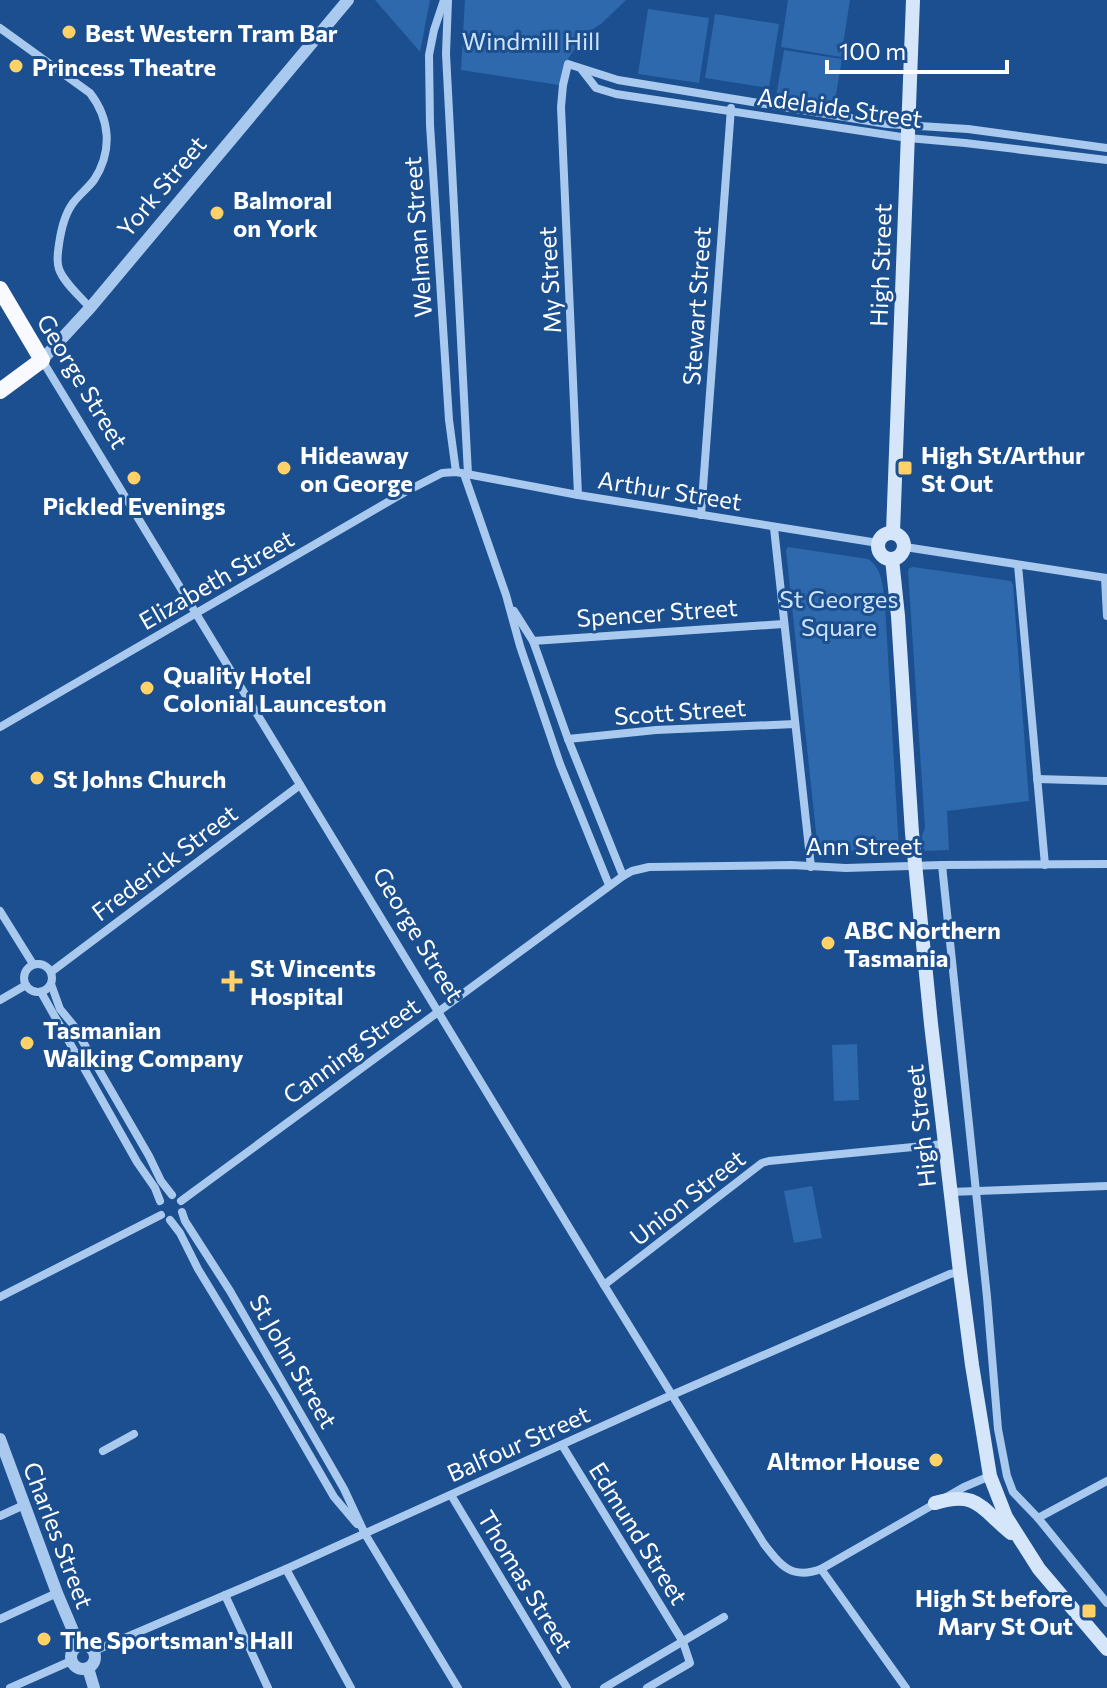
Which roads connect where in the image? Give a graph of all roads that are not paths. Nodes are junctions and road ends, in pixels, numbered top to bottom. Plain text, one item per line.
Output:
1 (348, 0) edge
2 (446, 0) edge
3 (913, 0) edge
4 (0, 28) edge
5 (568, 64) joint
6 (578, 67) junction
7 (618, 80) junction
8 (638, 83) junction
9 (673, 89) junction
10 (616, 94) junction
11 (636, 97) junction
12 (732, 99) junction
13 (671, 102) junction
14 (731, 111) junction
15 (829, 115) junction
16 (887, 124) junction
17 (828, 126) junction
18 (968, 129) junction
19 (908, 131) junction
20 (887, 136) junction
21 (1021, 137) junction
22 (1063, 142) junction
23 (965, 143) junction
24 (1102, 147) edge
25 (1020, 150) junction
26 (1061, 155) junction
27 (1096, 159) junction
28 (1107, 160) edge
29 (0, 289) edge
30 (90, 308) junction
31 (42, 360) junction
32 (0, 391) edge
33 (463, 473) junction
34 (578, 495) junction
35 (701, 515) junction
36 (774, 528) junction
37 (893, 532) junction
38 (878, 543) junction
39 (905, 547) junction
40 (892, 559) junction
41 (1018, 565) junction
42 (1106, 578) edge
43 (506, 595) junction
44 (196, 614) junction
45 (1107, 616) edge
46 (783, 624) junction
47 (533, 641) junction
48 (795, 724) junction
49 (0, 727) edge
50 (568, 739) junction
51 (1037, 779) junction
52 (1107, 781) edge
53 (300, 785) junction
54 (1107, 864) edge
55 (942, 865) junction
56 (1045, 865) junction
57 (915, 866) junction
58 (811, 867) junction
59 (623, 876) junction
60 (609, 885) junction
61 (0, 911) edge
62 (33, 964) junction
63 (51, 972) junction
64 (51, 984) junction
65 (26, 985) junction
66 (41, 992) junction
67 (0, 1000) edge
68 (438, 1012) junction
69 (87, 1049) junction
70 (77, 1055) junction
71 (102, 1074) junction
72 (91, 1080) junction
73 (121, 1106) junction
74 (110, 1113) junction
75 (944, 1144) junction
76 (144, 1146) junction
77 (133, 1153) junction
78 (1107, 1186) edge
79 (976, 1191) junction
80 (950, 1192) junction
81 (172, 1195) junction
82 (160, 1201) junction
83 (181, 1201) junction
84 (182, 1212) junction
85 (161, 1215) junction
86 (170, 1220) junction
87 (202, 1245) junction
88 (190, 1253) junction
89 (960, 1272) junction
90 (604, 1285) junction
91 (0, 1297) edge
92 (261, 1344) junction
93 (248, 1350) junction
94 (288, 1390) junction
95 (672, 1395) junction
96 (276, 1397) junction
97 (134, 1434) dead end
98 (0, 1439) edge
99 (562, 1445) junction
100 (103, 1451) dead end
101 (990, 1476) junction
102 (1107, 1481) edge
103 (451, 1495) junction
104 (935, 1503) junction
105 (24, 1505) junction
106 (0, 1516) edge
107 (1038, 1518) junction
108 (365, 1534) junction
109 (1021, 1541) junction
110 (286, 1569) junction
111 (821, 1569) junction
112 (57, 1593) junction
113 (225, 1595) junction
114 (1107, 1603) edge
115 (724, 1617) dead end
116 (0, 1619) edge
117 (683, 1642) junction
118 (79, 1645) junction
119 (1107, 1649) edge
120 (94, 1651) junction
121 (71, 1661) junction
122 (88, 1668) junction
123 (10, 1688) edge
124 (94, 1688) edge
125 (268, 1688) edge
126 (351, 1688) edge
127 (458, 1688) edge
128 (567, 1688) edge
129 (604, 1688) edge
130 (647, 1688) edge
131 (906, 1688) edge

1 - 30 street, York Street
2 - 33 street, Welman Street
2 - 33 street, Welman Street
3 - 19 main road, High Street
4 - 30 street
5 - 6 street, Adelaide Street
5 - 34 street, My Street
6 - 7 street, Adelaide Street
6 - 10 street, Adelaide Street
7 - 8 street, Adelaide Street
7 - 10 street
8 - 9 street, Adelaide Street
8 - 11 street
9 - 12 street, Adelaide Street
9 - 13 street
10 - 11 street, Adelaide Street
11 - 13 street, Adelaide Street
12 - 14 street, Stewart Street
12 - 15 street, Adelaide Street
13 - 14 street, Adelaide Street
14 - 17 street, Adelaide Street
14 - 35 street, Stewart Street
15 - 16 street, Adelaide Street
15 - 17 street
16 - 19 street, Adelaide Street
16 - 20 street
17 - 20 street, Adelaide Street
18 - 19 street, Adelaide Street
18 - 21 street, Adelaide Street
18 - 23 street
19 - 20 street, Adelaide Street
19 - 23 street, Adelaide Street
19 - 37 main road, High Street
21 - 22 street, Adelaide Street
21 - 25 street
22 - 24 street, Adelaide Street
22 - 26 street
23 - 25 street, Adelaide Street
24 - 27 street
25 - 26 street, Adelaide Street
26 - 27 street, Adelaide Street
27 - 28 street, Adelaide Street
29 - 31 highway, George Street
30 - 31 street, York Street
31 - 32 highway, York Street
31 - 44 street, George Street
33 - 34 street, Arthur Street
33 - 43 street, Welman Street
33 - 44 street, Elizabeth Street
34 - 35 street, Arthur Street
35 - 36 street, Arthur Street
36 - 38 street, Arthur Street
36 - 46 street
37 - 38 main road
37 - 39 main road
38 - 40 main road
39 - 40 main road
39 - 41 street
40 - 57 main road, High Street
41 - 42 street
41 - 51 street
42 - 45 street
43 - 47 street, Welman Street
43 - 60 street, Welman Street
44 - 49 street, Elizabeth Street
44 - 53 street, George Street
46 - 47 street, Spencer Street
46 - 48 street
47 - 50 street, Welman Street
48 - 50 street, Scott Street
48 - 58 street
50 - 59 street, Welman Street
51 - 52 street
51 - 56 street
53 - 63 street, Frederick Street
53 - 68 street, George Street
54 - 56 street, Ann Street
55 - 56 street, Ann Street
55 - 57 street, Ann Street
55 - 79 street, High Street
57 - 58 street, Ann Street
57 - 75 main road, High Street
58 - 59 street, Ann Street
59 - 60 street, Canning Street
60 - 68 street, Canning Street
61 - 62 street
62 - 63 street
62 - 65 street
63 - 64 street
64 - 66 street
64 - 69 street
65 - 66 street
65 - 67 street
66 - 70 street
68 - 83 street, Canning Street
68 - 90 street, George Street
69 - 70 street
69 - 71 street
70 - 72 street
71 - 72 street
71 - 73 street
72 - 74 street
73 - 74 street
73 - 76 street
74 - 77 street
75 - 80 main road, High Street
75 - 90 street, Union Street
76 - 77 street
76 - 81 street
77 - 82 street
78 - 79 street
79 - 80 street
79 - 107 street, High Street
80 - 89 main road, High Street
81 - 82 street
81 - 83 street
82 - 85 street
83 - 84 street
84 - 86 street
84 - 87 street, St John Street
85 - 86 street
85 - 91 street
86 - 88 street, St John Street
87 - 88 street
87 - 92 street, St John Street
88 - 93 street, St John Street
89 - 95 street, Balfour Street
89 - 101 main road, High Street
90 - 95 street, George Street
92 - 93 street
92 - 94 street, St John Street
93 - 96 street, St John Street
94 - 96 street
94 - 108 street, St John Street
95 - 99 street, Balfour Street
95 - 111 street, George Street
96 - 108 street, St John Street
97 - 100 street
98 - 105 street, Charles Street
99 - 103 street, Balfour Street
99 - 117 street, Edmund Street
101 - 104 street
101 - 109 main road, High Street
102 - 107 street
103 - 108 street, Balfour Street
103 - 128 street, Thomas Street
104 - 109 main road
104 - 111 street
105 - 106 street
105 - 112 street, Charles Street
107 - 114 street, High Street
108 - 110 street, Balfour Street
108 - 127 street, St John Street
109 - 119 main road, High Street
110 - 113 street, Balfour Street
110 - 126 street
111 - 131 street
112 - 116 street
112 - 118 street, Charles Street
113 - 120 street, Balfour Street
113 - 125 street
115 - 117 street
117 - 129 street
117 - 130 street
118 - 120 street
118 - 121 street
120 - 122 street
121 - 122 street
121 - 123 street
122 - 124 street

